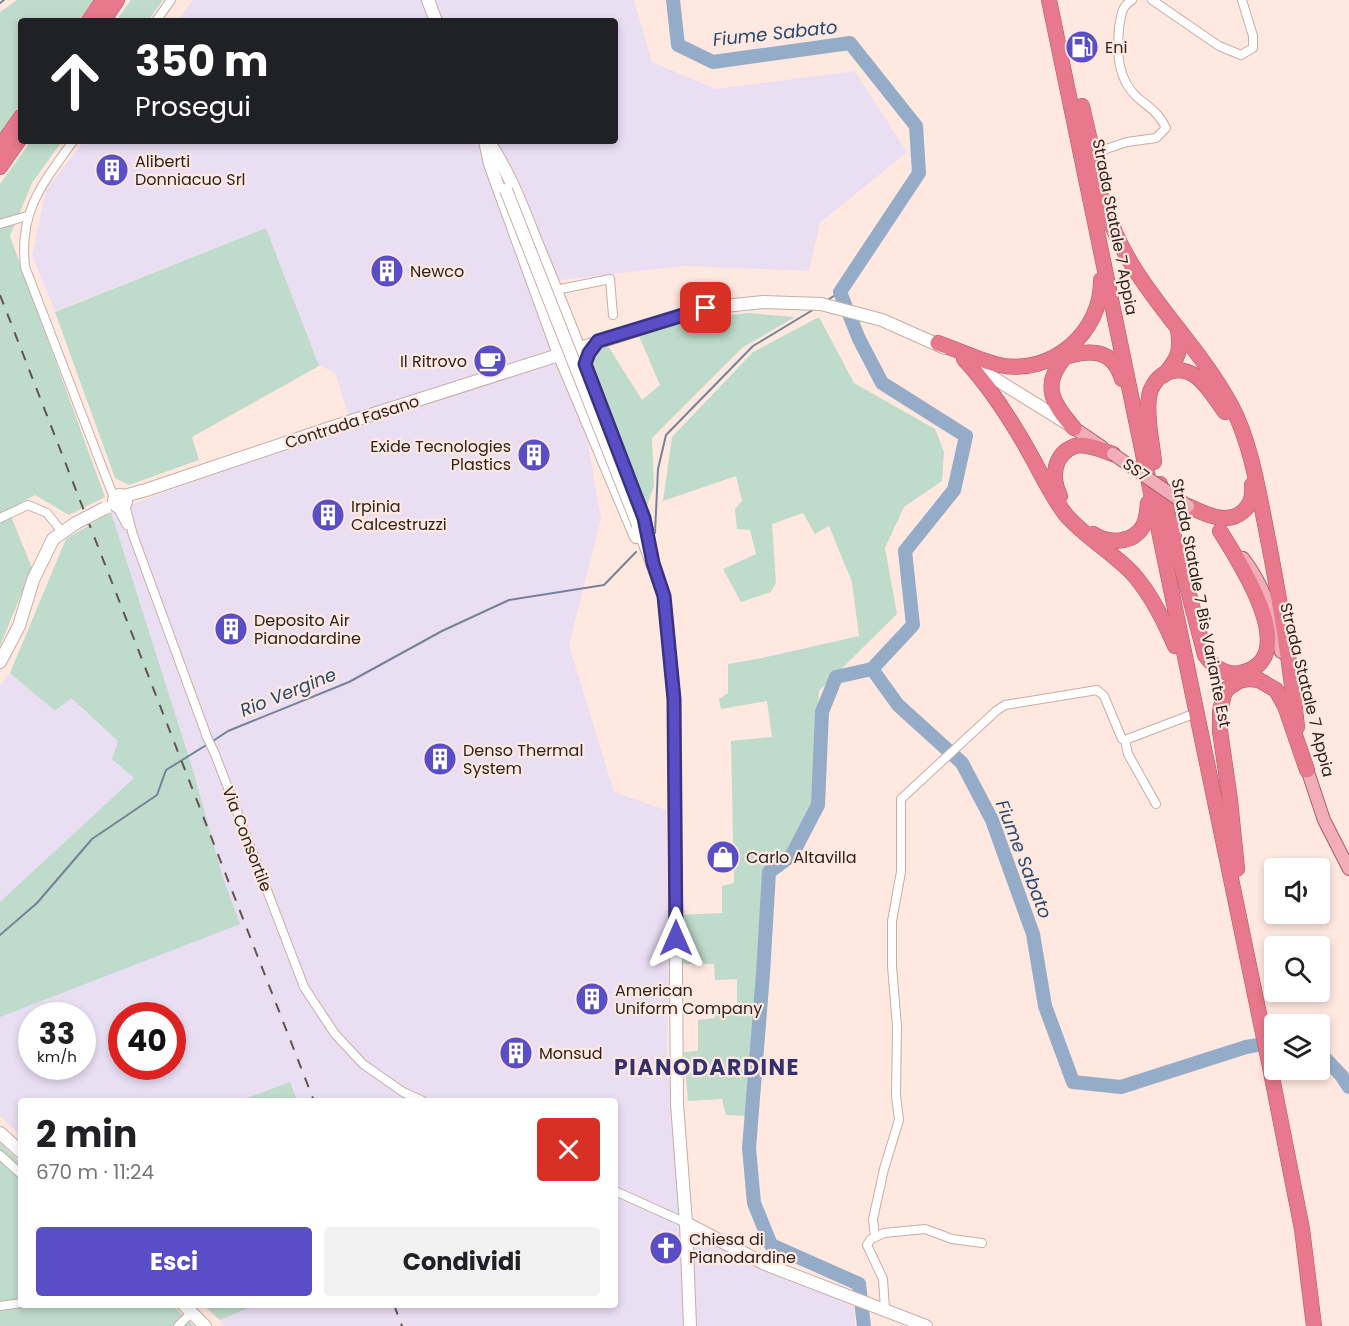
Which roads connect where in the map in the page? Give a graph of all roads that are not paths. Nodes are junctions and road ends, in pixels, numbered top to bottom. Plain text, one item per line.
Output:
1 (103, 0) edge
2 (117, 0) edge
3 (171, 0) edge
4 (428, 0) edge
5 (1049, 0) edge
6 (1059, 0) edge
7 (1132, 0) edge
8 (1152, 0) edge
9 (1242, 0) edge
10 (91, 18) edge
11 (105, 18) edge
12 (158, 18) edge
13 (435, 18) edge
14 (18, 121) edge
15 (18, 141) edge
16 (71, 144) edge
17 (487, 144) edge
18 (487, 144) edge
19 (489, 144) edge
20 (0, 147) edge
21 (1094, 158) junction
22 (0, 167) edge
23 (1093, 208) junction
24 (27, 216) junction
25 (0, 224) edge
26 (556, 290) junction
27 (613, 315) dead end
28 (1178, 329) junction
29 (572, 331) junction
30 (551, 332) junction
31 (931, 340) junction
32 (598, 341) junction
33 (579, 347) junction
34 (559, 354) junction
35 (964, 359) junction
36 (538, 363) junction
37 (585, 364) junction
38 (1164, 375) junction
39 (571, 380) junction
40 (1136, 422) junction
41 (1074, 428) junction
42 (1113, 454) junction
43 (1149, 462) junction
44 (1160, 484) junction
45 (118, 501) junction
46 (1188, 506) junction
47 (0, 518) edge
48 (1220, 531) junction
49 (62, 532) junction
50 (653, 563) junction
51 (0, 662) edge
52 (1190, 687) junction
53 (1196, 713) junction
54 (1297, 727) junction
55 (1125, 740) junction
56 (1307, 770) junction
57 (1156, 804) dead end
58 (1237, 869) junction
59 (1349, 869) edge
60 (1261, 1008) junction
61 (1264, 1021) edge
62 (1277, 1080) edge
63 (1277, 1080) edge
64 (416, 1098) edge
65 (0, 1133) edge
66 (18, 1149) edge
67 (0, 1155) edge
68 (18, 1171) edge
69 (618, 1192) edge
70 (686, 1223) junction
71 (875, 1237) junction
72 (982, 1243) dead end
73 (18, 1303) edge
74 (0, 1306) edge
75 (188, 1309) edge
76 (885, 1309) junction
77 (178, 1326) edge
78 (205, 1326) edge
79 (690, 1326) edge
80 (926, 1326) edge
81 (1314, 1326) edge
82 (1321, 1326) edge

1 - 10 highway
2 - 11 highway
3 - 12 street
4 - 13 street
5 - 23 highway, Strada Statale 7 Appia / SS7
6 - 21 highway, Strada Statale 7 Appia / SS7
7 - 21 street
8 - 9 street
14 - 20 highway
15 - 22 highway
16 - 24 street, Via Consortile
17 - 50 street, bridge
18 - 30 street
19 - 26 street
21 - 28 highway, SS7
21 - 43 highway, Strada Statale 7 Bis Variante Est
23 - 31 highway
23 - 40 highway, Strada Statale 7 Appia / SS7
24 - 25 street
24 - 45 street, Via Consortile
26 - 27 street
26 - 29 street
28 - 38 highway
28 - 54 highway, SS7
29 - 32 street
29 - 33 street
30 - 34 street
30 - 36 street
31 - 32 street, Contrada Fasano
31 - 35 street, Contrada Fasano
32 - 33 street, Contrada Fasano
32 - 37 street
33 - 34 street, Contrada Fasano
33 - 37 street
34 - 36 street, Contrada Fasano
34 - 39 street
35 - 41 street, Contrada Fasano
35 - 52 highway
36 - 39 street
36 - 45 street, Contrada Fasano
37 - 50 street
38 - 43 highway
38 - 46 highway
39 - 50 street
40 - 41 highway
40 - 43 highway, Strada Statale 7 Appia / SS7
41 - 42 main road, SS7
42 - 43 highway, SS7
42 - 46 main road, SS7 / SS7, bridge
43 - 44 highway, Strada Statale 7 Bis Variante Est
43 - 52 highway, Strada Statale 7 Bis Variante Est
44 - 48 highway
44 - 58 highway, Strada Statale 7 Bis Variante Est
45 - 49 street, bridge
45 - 64 street, Via Consortile
46 - 48 main road, Strada Statale 7 Appia / SS7
47 - 49 street
48 - 54 main road, Strada Statale 7 Appia / SS7
49 - 51 street
50 - 70 street
52 - 53 highway, Strada Statale 7 Bis Variante Est
53 - 55 street
53 - 60 highway, Strada Statale 7 Bis Variante Est
54 - 56 main road, Strada Statale 7 Appia / SS7
55 - 57 street
55 - 71 street
56 - 58 highway
56 - 59 main road, Strada Statale 7 Appia / SS7
58 - 60 highway, Strada Statale 7 Bis Variante Est
60 - 61 highway, Strada Statale 7 Bis Variante Est
62 - 81 highway, Strada Statale 7 Bis Variante Est
63 - 82 highway, Strada Statale 7 Bis Variante Est
65 - 66 street
67 - 68 street
69 - 70 street
70 - 76 street
70 - 79 street
71 - 72 street
71 - 76 street
73 - 74 street
75 - 77 street
75 - 78 street
76 - 80 street

